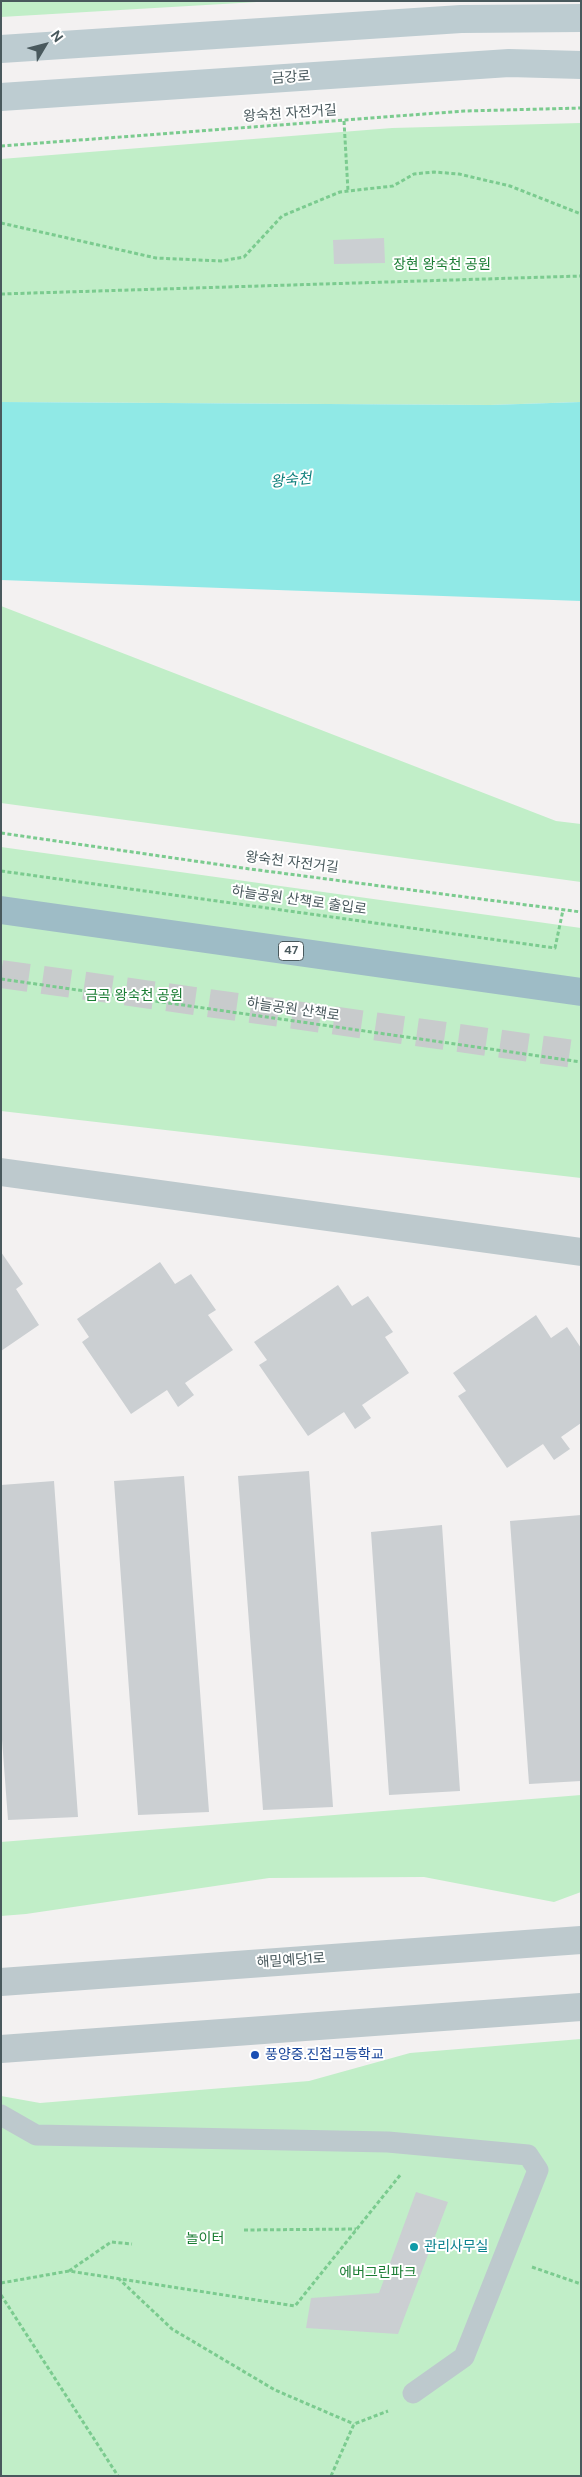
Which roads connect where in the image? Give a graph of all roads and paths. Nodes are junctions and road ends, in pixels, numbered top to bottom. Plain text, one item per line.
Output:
1 (581, 18) edge
2 (1, 49) edge
3 (581, 65) edge
4 (1, 97) edge
5 (581, 108) edge
6 (344, 121) junction
7 (1, 146) edge
8 (348, 191) junction
9 (581, 214) edge
10 (1, 224) edge
11 (581, 276) edge
12 (1, 294) edge
13 (1, 833) edge
14 (1, 871) edge
15 (1, 910) edge
16 (563, 910) junction
17 (581, 912) edge
18 (1, 979) edge
19 (581, 992) edge
20 (581, 1062) edge
21 (1, 1172) edge
22 (581, 1252) edge
23 (581, 1940) edge
24 (1, 1982) edge
25 (581, 2007) edge
26 (1, 2049) edge
27 (1, 2115) edge
28 (424, 2145) junction
29 (357, 2229) junction
30 (244, 2230) dead end
31 (132, 2244) dead end
32 (503, 2256) junction
33 (69, 2271) junction
34 (117, 2278) junction
35 (1, 2283) edge
36 (581, 2284) edge
37 (1, 2295) edge
38 (413, 2393) joint
39 (354, 2424) junction
40 (118, 2476) edge
41 (331, 2476) edge

1 - 2 main road
3 - 4 main road, 금강로
5 - 6 path, 왕숙천 자전거길
6 - 7 path, 왕숙천 자전거길
6 - 8 path
8 - 9 path
8 - 10 path
11 - 12 path
13 - 16 path, 왕숙천 자전거길
14 - 16 path, 하늘공원 산책로 출입로
15 - 19 highway, 47
16 - 17 path, 왕숙천 자전거길
18 - 20 path, 하늘공원 산책로
21 - 22 street
23 - 24 street, 해밀예당1로
25 - 26 street
27 - 28 lane
28 - 29 path
28 - 32 lane
29 - 30 path
29 - 34 path
31 - 33 path
32 - 36 path
32 - 38 lane
33 - 34 path
33 - 35 path
34 - 39 path
37 - 40 path
38 - 39 path
39 - 41 path

